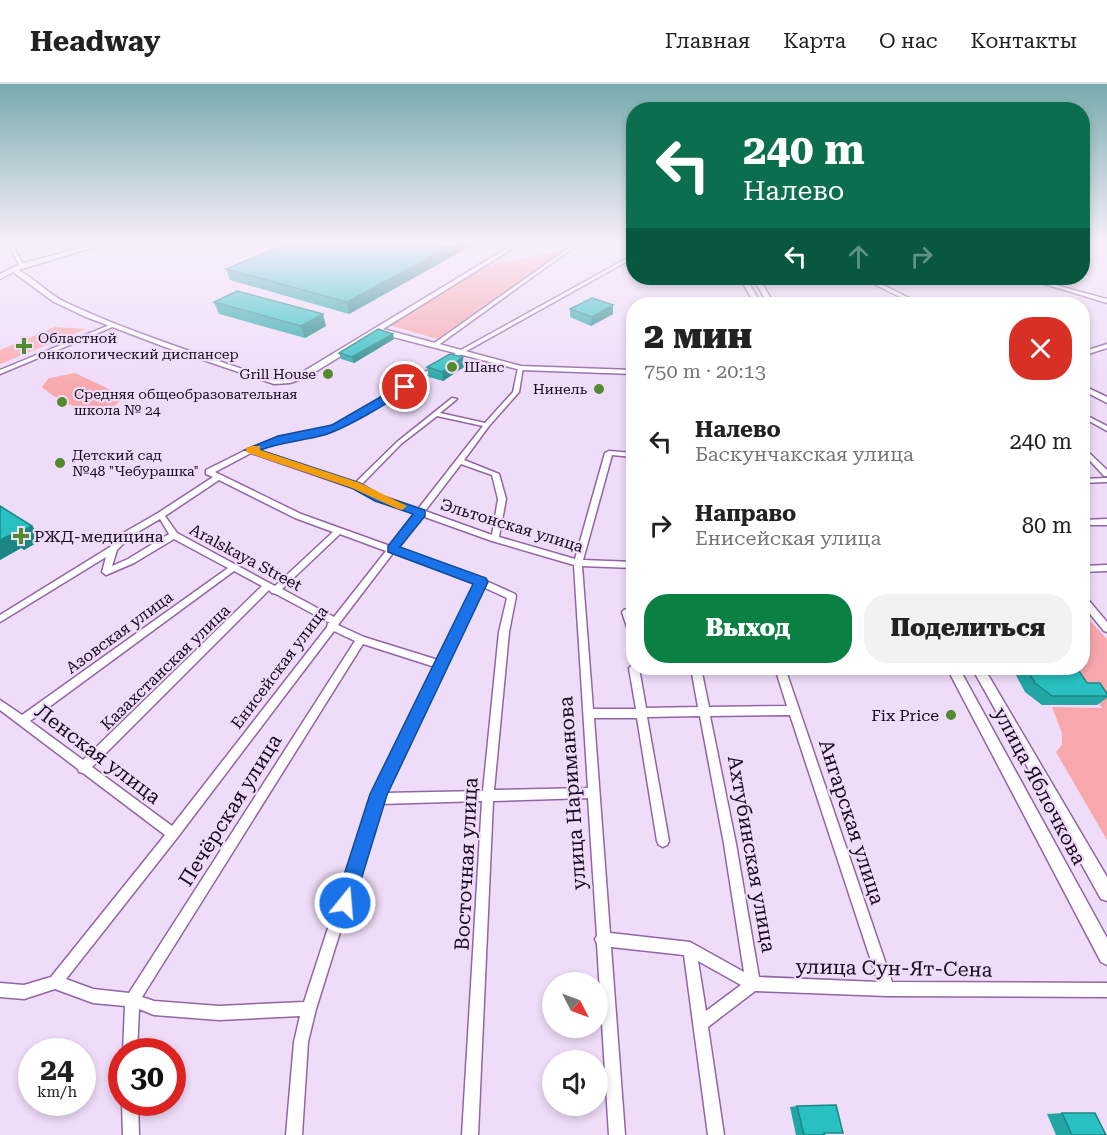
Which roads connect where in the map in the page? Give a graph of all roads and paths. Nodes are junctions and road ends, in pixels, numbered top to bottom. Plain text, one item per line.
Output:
1 (42, 291) edge
2 (439, 291) edge
3 (510, 291) edge
4 (570, 291) edge
5 (1072, 291) edge
6 (1107, 301) edge
7 (114, 325) junction
8 (376, 329) junction
9 (435, 345) junction
10 (1107, 346) edge
11 (1090, 351) edge
12 (461, 352) junction
13 (521, 368) junction
14 (0, 372) edge
15 (626, 372) edge
16 (1090, 391) edge
17 (454, 399) dead end
18 (1107, 400) edge
19 (436, 414) junction
20 (1090, 419) edge
21 (487, 425) junction
22 (1107, 429) edge
23 (250, 450) junction
24 (626, 454) edge
25 (1090, 457) edge
26 (460, 461) junction
27 (1107, 474) edge
28 (219, 476) junction
29 (1107, 480) edge
30 (1090, 481) edge
31 (356, 486) junction
32 (420, 513) junction
33 (161, 515) junction
34 (1107, 522) edge
35 (1090, 523) edge
36 (339, 531) junction
37 (174, 535) junction
38 (495, 539) junction
39 (113, 549) junction
40 (392, 549) junction
41 (578, 563) junction
42 (626, 565) edge
43 (233, 568) junction
44 (1107, 568) edge
45 (1090, 569) edge
46 (481, 582) junction
47 (271, 589) junction
48 (1090, 611) edge
49 (0, 619) edge
50 (333, 623) junction
51 (1107, 628) edge
52 (361, 640) junction
53 (440, 665) junction
54 (635, 675) edge
55 (698, 675) edge
56 (782, 675) edge
57 (957, 675) edge
58 (982, 675) edge
59 (0, 704) edge
60 (795, 710) junction
61 (706, 713) junction
62 (588, 714) junction
63 (641, 714) junction
64 (23, 720) junction
65 (83, 768) junction
66 (592, 793) junction
67 (488, 794) junction
68 (376, 799) junction
69 (173, 834) junction
70 (663, 841) dead end
71 (1107, 893) edge
72 (602, 939) junction
73 (690, 949) junction
74 (1107, 956) edge
75 (55, 982) junction
76 (753, 984) junction
77 (887, 989) junction
78 (0, 990) edge
79 (1107, 990) edge
80 (132, 1000) junction
81 (309, 1009) junction
82 (700, 1023) junction
83 (131, 1038) edge
84 (130, 1116) edge
85 (131, 1135) edge
86 (294, 1135) edge
87 (470, 1135) edge
88 (617, 1135) edge
89 (716, 1135) edge

1 - 7 main road
2 - 8 main road
3 - 9 street
4 - 12 street
5 - 6 street
7 - 8 main road
7 - 14 street
8 - 9 main road
9 - 12 main road
10 - 11 main road
12 - 13 main road
12 - 23 street
13 - 15 main road
13 - 21 street, Енисейская улица
16 - 18 main road
17 - 19 street
19 - 21 street
19 - 31 street
20 - 22 street
21 - 26 street, Енисейская улица
23 - 28 street
23 - 31 street, Эльтонская улица
24 - 41 street, улица Нариманова
25 - 27 street
26 - 32 street, Енисейская улица
26 - 38 street
28 - 33 street
28 - 36 street
29 - 30 street
31 - 32 street, Эльтонская улица
32 - 38 street, Эльтонская улица
32 - 40 street, Енисейская улица
33 - 37 street
33 - 39 street
34 - 35 street
36 - 40 street
36 - 47 street, Казахстанская улица
37 - 39 street
37 - 43 street, Aralskaya Street
38 - 41 street, Эльтонская улица
39 - 49 street
40 - 46 street
40 - 50 street, Енисейская улица
41 - 42 street, Эльтонская улица
41 - 62 street, улица Нариманова
43 - 47 street, Aralskaya Street
43 - 64 street, Азовская улица
44 - 45 street
46 - 53 street
46 - 67 street, Восточная улица
47 - 50 street, Aralskaya Street
47 - 65 street, Казахстанская улица
48 - 51 street
50 - 52 street, Aralskaya Street
50 - 69 street, Енисейская улица
52 - 53 street, Aralskaya Street
52 - 80 street, Печёрская улица
53 - 68 street
54 - 63 street
55 - 61 street, Ахтубинская улица
56 - 60 street, Ангарская улица
57 - 74 main road, улица Яблочкова
58 - 71 main road, улица Яблочкова
59 - 64 street, Ленская улица
60 - 61 street
60 - 77 street, Ангарская улица
61 - 63 street
61 - 76 street, Ахтубинская улица
62 - 63 street
62 - 66 street, улица Нариманова
63 - 70 street
64 - 65 street, Ленская улица
65 - 69 street, Ленская улица
66 - 67 street
66 - 72 street, улица Нариманова
67 - 68 street
67 - 87 street, Восточная улица
68 - 81 street
69 - 75 street, Енисейская улица
72 - 73 street
72 - 88 street, улица Нариманова
73 - 76 street, улица Сун-Ят-Сена
73 - 82 street
75 - 78 street
75 - 80 street
76 - 77 street, улица Сун-Ят-Сена
76 - 82 street
77 - 79 street, улица Сун-Ят-Сена
80 - 81 street
80 - 83 street
81 - 86 street
82 - 89 street
84 - 85 street

